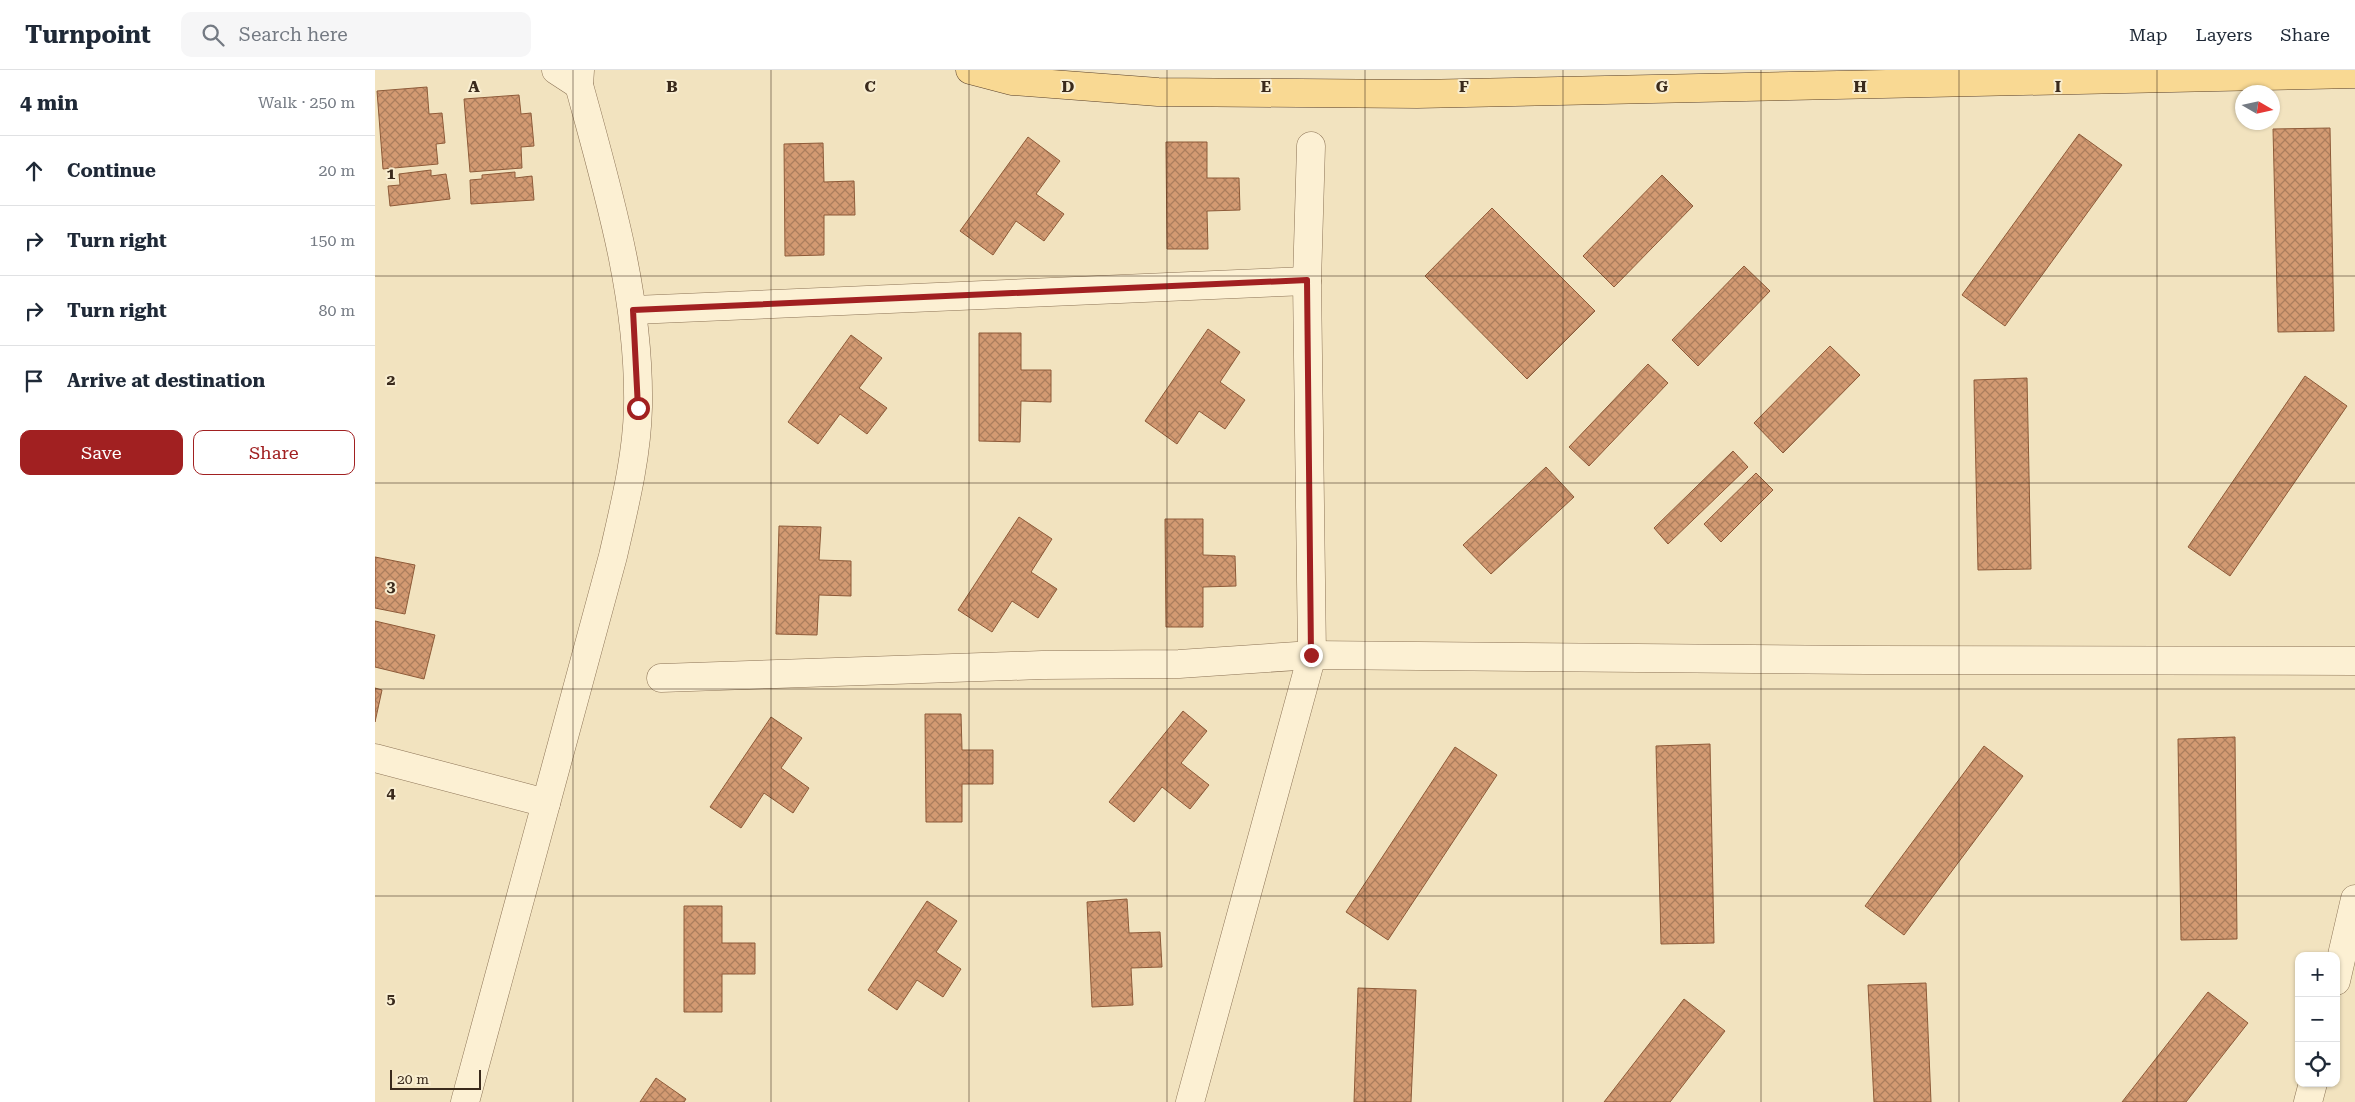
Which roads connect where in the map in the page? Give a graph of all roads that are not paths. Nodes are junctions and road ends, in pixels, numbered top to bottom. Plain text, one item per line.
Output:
1 (556, 70) edge
2 (970, 70) edge
3 (2355, 74) edge
4 (580, 78) edge
5 (1311, 146) dead end
6 (1307, 280) junction
7 (633, 310) junction
8 (1311, 655) junction
9 (2355, 661) edge
10 (661, 678) dead end
11 (375, 758) edge
12 (546, 803) junction
13 (2355, 899) edge
14 (2340, 963) edge
15 (2312, 1087) edge
16 (465, 1102) edge
17 (1191, 1102) edge
18 (2308, 1102) edge

1 - 4 street
2 - 3 main road
4 - 7 street
5 - 6 street
6 - 7 street
6 - 8 street
7 - 12 street
8 - 9 street
8 - 10 street
8 - 17 street
11 - 12 street
12 - 16 street
13 - 14 street
15 - 18 street

